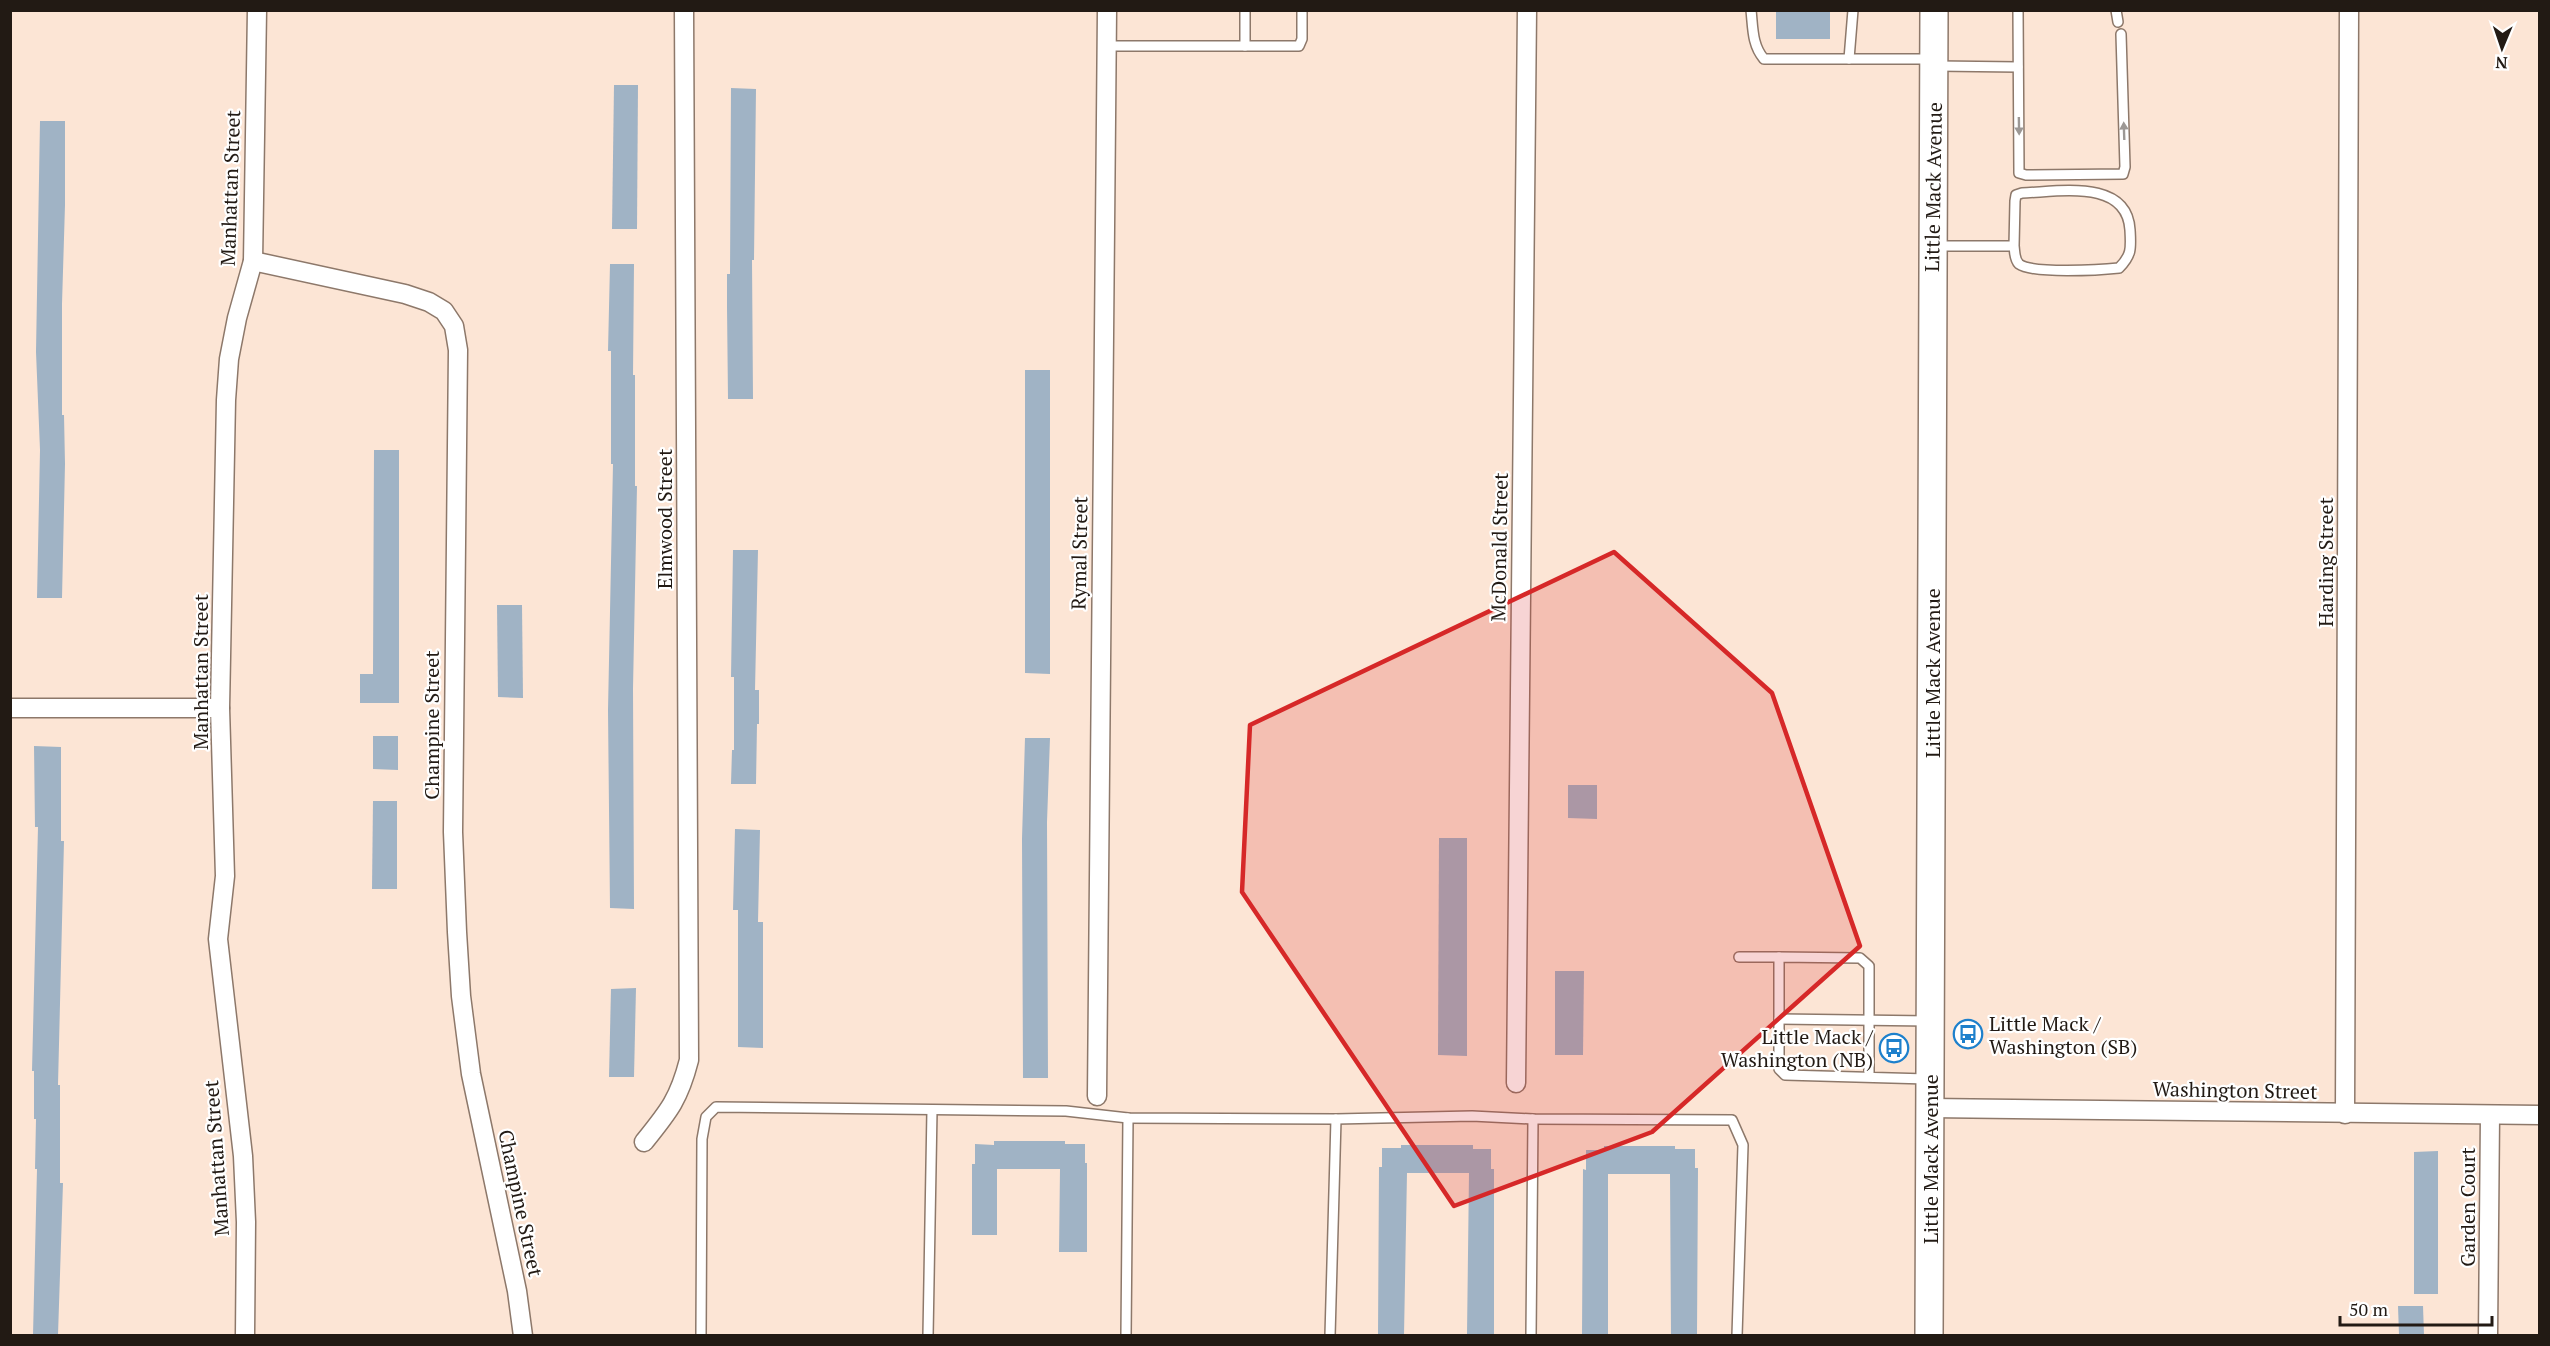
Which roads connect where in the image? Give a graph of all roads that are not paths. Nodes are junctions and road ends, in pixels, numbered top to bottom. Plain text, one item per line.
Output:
1 (257, 10) edge
2 (684, 10) edge
3 (1107, 10) edge
4 (1245, 10) edge
5 (1302, 10) edge
6 (1527, 10) edge
7 (1751, 10) edge
8 (1853, 10) edge
9 (1934, 10) edge
10 (2018, 10) edge
11 (2116, 10) edge
12 (2349, 10) edge
13 (2118, 22) dead end
14 (2121, 33) dead end
15 (1107, 46) junction
16 (1245, 46) junction
17 (1849, 59) junction
18 (1934, 63) junction
19 (2018, 67) junction
20 (1932, 246) junction
21 (2014, 246) junction
22 (254, 261) junction
23 (10, 708) edge
24 (220, 708) junction
25 (1739, 957) dead end
26 (1779, 957) junction
27 (1779, 1018) junction
28 (1869, 1020) junction
29 (1932, 1021) junction
30 (1869, 1077) junction
31 (1929, 1079) junction
32 (1516, 1083) dead end
33 (1097, 1096) dead end
34 (1930, 1108) junction
35 (932, 1110) junction
36 (2346, 1114) junction
37 (2490, 1115) junction
38 (2540, 1115) edge
39 (1128, 1118) junction
40 (1336, 1119) junction
41 (1533, 1119) junction
42 (644, 1142) dead end
43 (245, 1335) edge
44 (523, 1335) edge
45 (701, 1335) edge
46 (928, 1335) edge
47 (1126, 1335) edge
48 (1330, 1335) edge
49 (1531, 1335) edge
50 (1737, 1335) edge
51 (1929, 1335) edge
52 (2488, 1335) edge

1 - 22 street, Manhattan Street
2 - 42 street, Elmwood Street
3 - 15 street, Rymal Street
4 - 16 lane
5 - 16 lane
6 - 32 street, McDonald Street
7 - 17 lane
8 - 17 lane
9 - 18 main road, Little Mack Avenue
10 - 19 lane
11 - 13 lane
12 - 36 street, Harding Street
19 -> 14 lane
15 - 16 lane
15 - 33 street, Rymal Street
17 - 18 lane
18 - 19 lane
18 - 20 main road, Little Mack Avenue
20 - 21 lane
20 - 29 main road, Little Mack Avenue
21 - 21 lane
22 - 24 street, Manhattan Street
22 - 44 street, Champine Street
23 - 24 street
24 - 43 street, Manhattan Street
25 - 26 lane
26 - 27 lane
26 - 28 lane
27 - 28 lane
27 - 30 lane
28 - 29 lane
28 - 30 lane
29 - 31 main road, Little Mack Avenue
30 - 31 lane
31 - 34 main road, Little Mack Avenue
34 - 36 street, Washington Street
34 - 51 main road, Little Mack Avenue
35 - 39 lane
35 - 45 lane
35 - 46 lane
36 - 37 street, Washington Street
37 - 38 street, Washington Street
37 - 52 street, Garden Court
39 - 40 lane
39 - 47 lane
40 - 41 lane
40 - 48 lane
41 - 49 lane
41 - 50 lane

